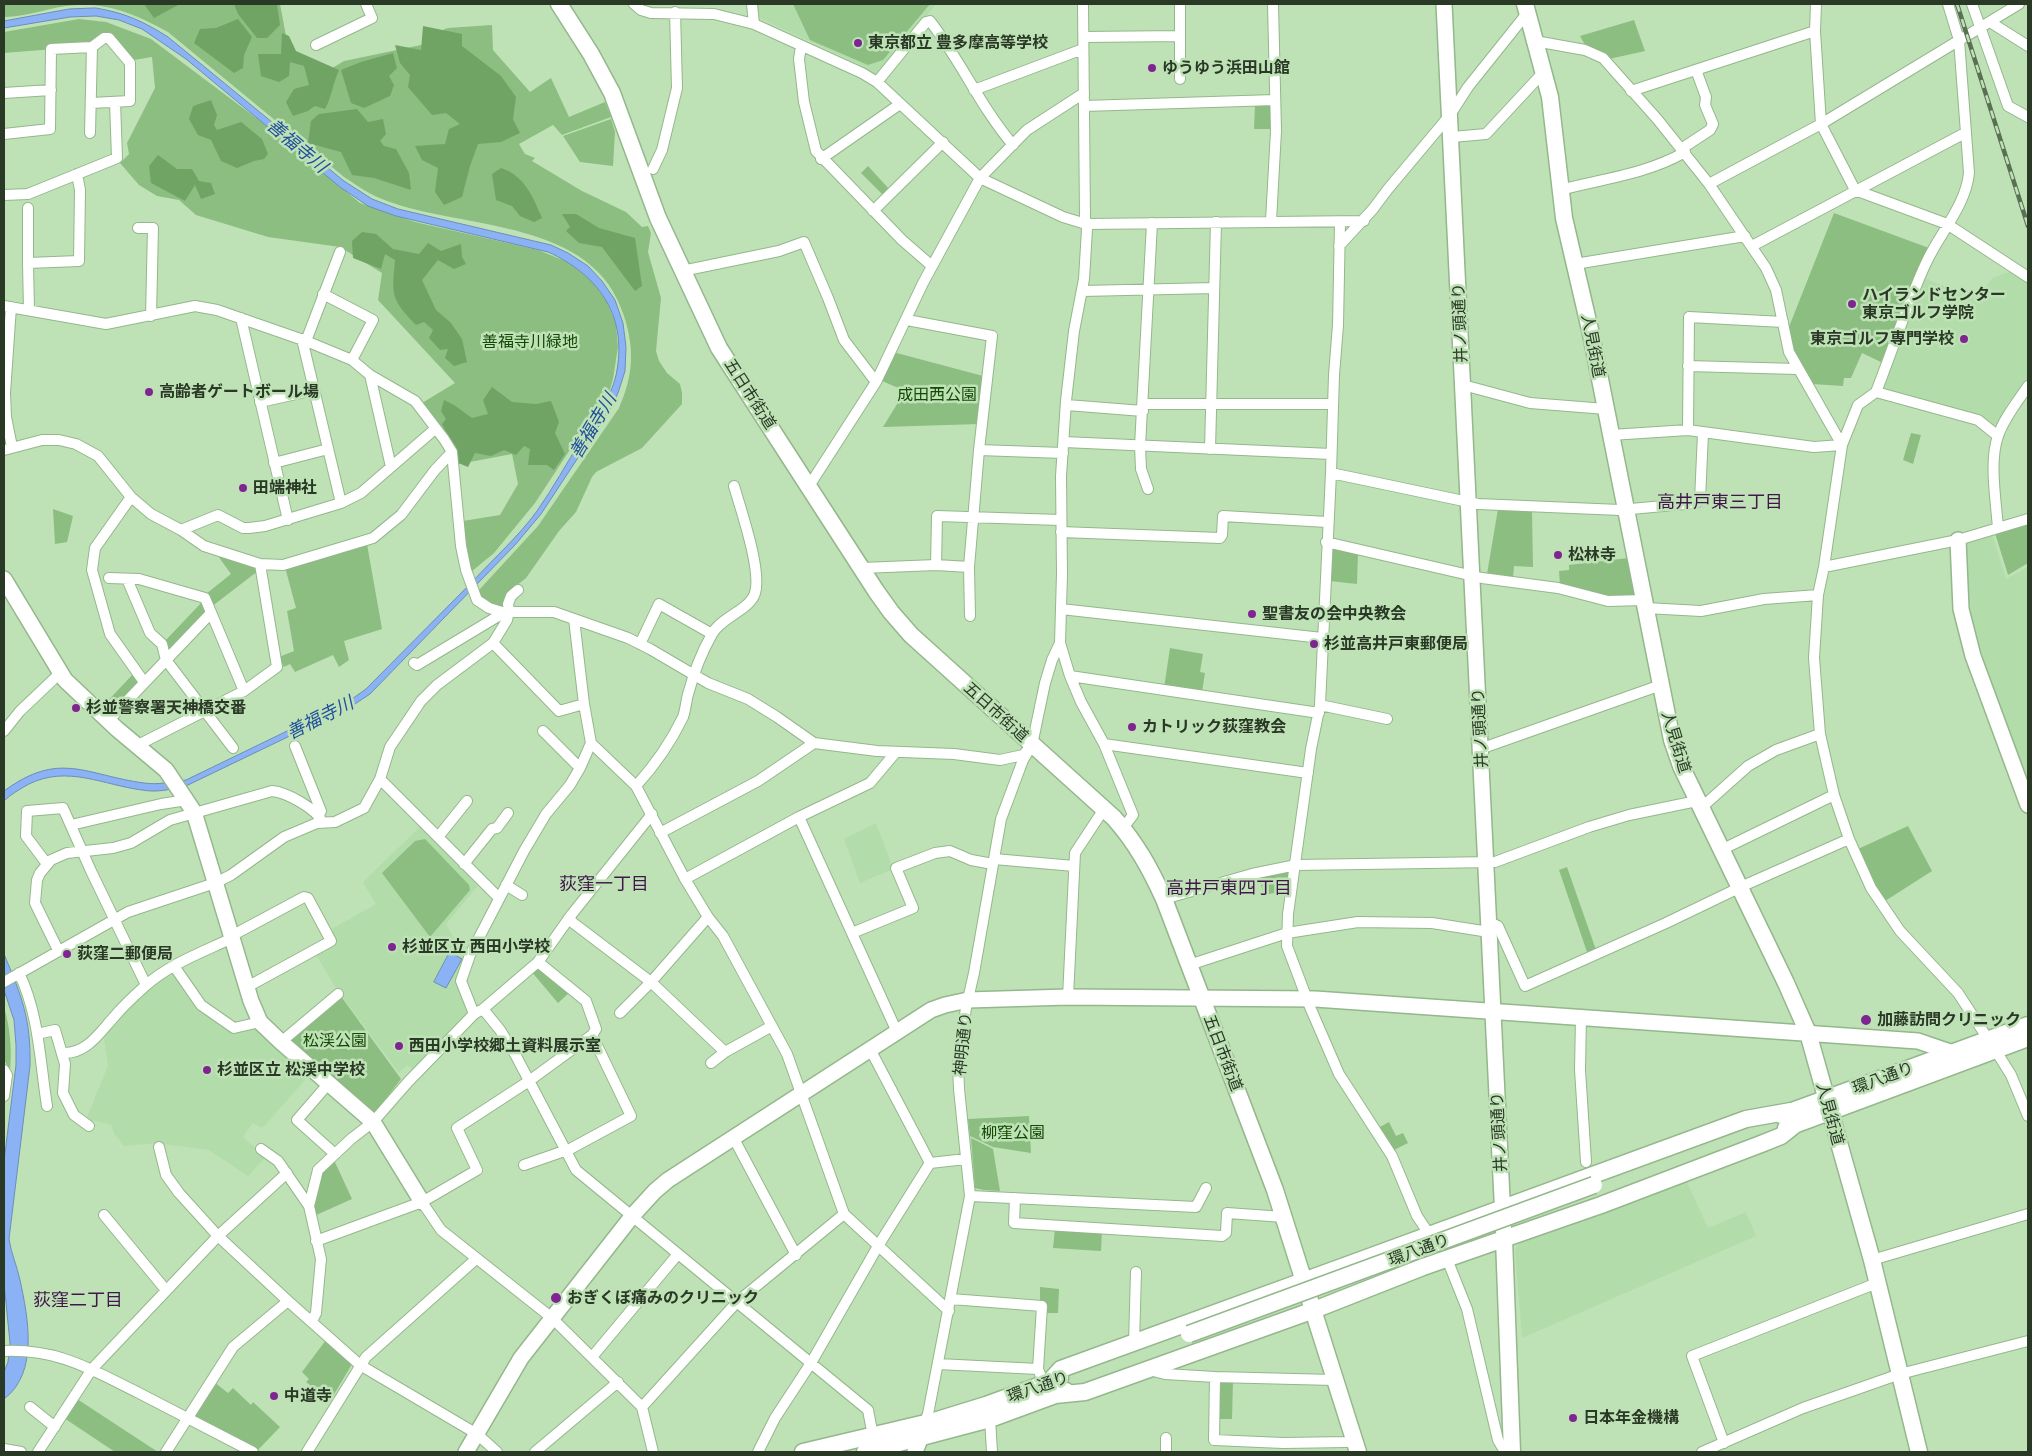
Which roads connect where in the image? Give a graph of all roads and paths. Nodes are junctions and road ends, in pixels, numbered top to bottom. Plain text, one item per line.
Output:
1 (366, 4) edge
2 (559, 4) edge
3 (634, 4) edge
4 (752, 4) edge
5 (1083, 4) edge
6 (1180, 4) edge
7 (1272, 4) edge
8 (1444, 4) edge
9 (1816, 4) edge
10 (1948, 4) edge
11 (1972, 4) edge
12 (2019, 4) edge
13 (1529, 7) edge
14 (675, 12) junction
15 (1990, 22) junction
16 (754, 24) junction
17 (1980, 27) junction
18 (1815, 31) junction
19 (1180, 36) junction
20 (1084, 37) junction
21 (1535, 40) junction
22 (1959, 40) junction
23 (316, 45) dead end
24 (92, 46) junction
25 (801, 46) junction
26 (2028, 46) edge
27 (1083, 49) junction
28 (1696, 70) junction
29 (1539, 77) dead end
30 (1180, 78) dead end
31 (877, 82) junction
32 (51, 90) junction
33 (974, 90) junction
34 (1631, 91) junction
35 (4, 93) edge
36 (1084, 93) junction
37 (1275, 100) junction
38 (115, 102) junction
39 (91, 103) junction
40 (900, 104) junction
41 (1084, 106) junction
42 (1450, 115) junction
43 (2028, 117) edge
44 (1821, 124) junction
45 (90, 133) dead end
46 (1965, 133) junction
47 (4, 134) edge
48 (1452, 137) junction
49 (943, 142) junction
50 (1012, 145) junction
51 (1683, 150) junction
52 (821, 159) junction
53 (653, 169) dead end
54 (77, 174) junction
55 (980, 178) junction
56 (1710, 184) junction
57 (1560, 190) junction
58 (1855, 190) junction
59 (4, 196) edge
60 (28, 208) dead end
61 (873, 211) junction
62 (1271, 221) junction
63 (1364, 221) junction
64 (1216, 222) junction
65 (1340, 222) junction
66 (1152, 223) junction
67 (1086, 224) junction
68 (1947, 224) junction
69 (138, 228) dead end
70 (1745, 236) junction
71 (1339, 246) junction
72 (1752, 246) junction
73 (340, 252) dead end
74 (28, 263) junction
75 (1575, 264) junction
76 (932, 266) junction
77 (682, 271) junction
78 (2028, 277) edge
79 (1214, 288) junction
80 (1149, 290) junction
81 (1082, 291) junction
82 (323, 294) junction
83 (7, 306) edge
84 (29, 310) junction
85 (152, 316) junction
86 (240, 318) junction
87 (907, 320) junction
88 (1783, 322) junction
89 (304, 340) junction
90 (352, 360) junction
91 (1688, 366) junction
92 (1797, 368) junction
93 (370, 375) junction
94 (876, 382) junction
95 (1463, 385) junction
96 (2028, 386) edge
97 (314, 390) junction
98 (1876, 392) junction
99 (4, 393) edge
100 (260, 402) junction
101 (1333, 404) junction
102 (1067, 405) junction
103 (1211, 405) junction
104 (1143, 408) junction
105 (1606, 409) junction
106 (435, 429) junction
107 (1688, 430) junction
108 (1702, 433) junction
109 (1610, 435) junction
110 (1998, 436) junction
111 (1064, 442) junction
112 (1842, 445) junction
113 (1140, 446) junction
114 (8, 448) edge
115 (328, 449) junction
116 (1210, 449) junction
117 (979, 450) junction
118 (452, 452) junction
119 (1063, 453) junction
120 (1331, 454) junction
121 (274, 463) junction
122 (391, 467) junction
123 (1331, 473) junction
124 (734, 486) dead end
125 (809, 486) junction
126 (1148, 489) dead end
127 (131, 497) junction
128 (1469, 501) junction
129 (341, 503) junction
130 (1626, 510) junction
131 (973, 518) junction
132 (2028, 519) edge
133 (288, 520) junction
134 (1060, 520) junction
135 (1327, 522) junction
136 (1998, 528) junction
137 (181, 530) junction
138 (1060, 532) junction
139 (1958, 540) junction
140 (1326, 542) junction
141 (260, 564) junction
142 (936, 565) junction
143 (969, 567) junction
144 (862, 568) junction
145 (1824, 568) junction
146 (1473, 576) junction
147 (109, 578) dead end
148 (127, 579) junction
149 (6, 587) edge
150 (518, 590) dead end
151 (1818, 595) junction
152 (1645, 604) junction
153 (1061, 609) junction
154 (505, 612) junction
155 (211, 613) junction
156 (970, 616) dead end
157 (574, 619) junction
158 (712, 634) junction
159 (1322, 638) junction
160 (493, 643) junction
161 (1060, 643) junction
162 (640, 644) junction
163 (166, 660) junction
164 (414, 663) dead end
165 (60, 672) junction
166 (694, 675) junction
167 (1070, 676) junction
168 (144, 682) junction
169 (1661, 685) junction
170 (244, 691) junction
171 (584, 704) junction
172 (1319, 709) junction
173 (204, 711) junction
174 (1387, 719) dead end
175 (108, 720) junction
176 (4, 731) edge
177 (543, 731) dead end
178 (1820, 734) junction
179 (591, 743) junction
180 (814, 743) junction
181 (1104, 744) junction
182 (1032, 745) junction
183 (136, 746) junction
184 (294, 746) dead end
185 (233, 748) dead end
186 (1480, 749) junction
187 (896, 752) junction
188 (580, 768) junction
189 (1308, 773) junction
190 (380, 779) junction
191 (636, 786) junction
192 (1834, 796) junction
193 (186, 798) junction
194 (467, 801) dead end
195 (1699, 804) junction
196 (2028, 805) edge
197 (1104, 809) junction
198 (508, 813) dead end
199 (194, 814) junction
200 (652, 814) junction
201 (799, 817) junction
202 (320, 818) junction
203 (71, 825) junction
204 (1123, 828) junction
205 (660, 833) junction
206 (438, 838) junction
207 (1849, 839) junction
208 (82, 850) junction
209 (1721, 850) junction
210 (994, 861) junction
211 (1486, 863) junction
212 (47, 864) junction
213 (464, 864) junction
214 (1296, 865) junction
215 (1074, 866) junction
216 (685, 879) junction
217 (215, 883) junction
218 (506, 885) junction
219 (1739, 887) junction
220 (522, 895) dead end
221 (500, 898) junction
222 (1164, 899) junction
223 (708, 917) junction
224 (115, 919) junction
225 (568, 919) junction
226 (1489, 927) junction
227 (852, 933) junction
228 (1287, 933) junction
229 (232, 937) junction
230 (58, 950) junction
231 (538, 962) junction
232 (1189, 965) junction
233 (174, 966) junction
234 (18, 974) junction
235 (4, 982) edge
236 (651, 982) junction
237 (146, 985) junction
238 (247, 987) junction
239 (338, 994) dead end
240 (1068, 997) junction
241 (1202, 998) junction
242 (1306, 998) junction
243 (968, 1000) junction
244 (1493, 1011) junction
245 (478, 1012) junction
246 (620, 1013) dead end
247 (1581, 1016) junction
248 (260, 1022) junction
249 (2028, 1025) edge
250 (772, 1026) junction
251 (897, 1032) junction
252 (1808, 1033) junction
253 (37, 1034) junction
254 (592, 1035) junction
255 (2028, 1038) edge
256 (281, 1042) junction
257 (1992, 1047) junction
258 (870, 1049) junction
259 (725, 1052) junction
260 (63, 1053) junction
261 (1951, 1053) junction
262 (711, 1063) dead end
263 (4, 1070) edge
264 (529, 1081) junction
265 (329, 1083) junction
266 (801, 1093) junction
267 (4, 1096) edge
268 (47, 1106) dead end
269 (1828, 1106) junction
270 (2028, 1116) edge
271 (1793, 1118) junction
272 (373, 1122) junction
273 (89, 1126) dead end
274 (733, 1137) junction
275 (159, 1147) dead end
276 (261, 1149) dead end
277 (566, 1150) junction
278 (335, 1154) junction
279 (966, 1159) junction
280 (1586, 1162) dead end
281 (930, 1163) junction
282 (524, 1165) dead end
283 (287, 1173) junction
284 (1206, 1188) dead end
285 (970, 1196) junction
286 (1016, 1198) junction
287 (422, 1202) junction
288 (309, 1206) junction
289 (1503, 1208) junction
290 (844, 1214) junction
291 (2028, 1214) edge
292 (104, 1215) dead end
293 (633, 1215) junction
294 (1284, 1216) junction
295 (1429, 1234) junction
296 (218, 1236) junction
297 (1504, 1239) junction
298 (316, 1241) junction
299 (878, 1246) junction
300 (678, 1254) junction
301 (796, 1255) junction
302 (1447, 1258) junction
303 (476, 1259) junction
304 (1872, 1260) junction
305 (1136, 1272) dead end
306 (1305, 1281) junction
307 (1877, 1283) junction
308 (165, 1289) junction
309 (951, 1299) junction
310 (288, 1301) junction
311 (737, 1302) junction
312 (1314, 1310) junction
313 (949, 1311) junction
314 (552, 1318) junction
315 (312, 1321) junction
316 (1190, 1338) junction
317 (2028, 1341) edge
318 (1134, 1343) junction
319 (6, 1351) edge
320 (592, 1357) junction
321 (811, 1363) junction
322 (938, 1364) junction
323 (360, 1365) junction
324 (92, 1368) junction
325 (1149, 1370) junction
326 (1900, 1374) junction
327 (1215, 1377) junction
328 (1334, 1380) junction
329 (618, 1382) junction
330 (1047, 1382) junction
331 (30, 1407) dead end
332 (642, 1407) junction
333 (187, 1416) junction
334 (990, 1419) junction
335 (55, 1427) junction
336 (477, 1434) junction
337 (873, 1436) junction
338 (920, 1438) edge
339 (1166, 1438) dead end
340 (1724, 1442) junction
341 (1356, 1446) edge
342 (4, 1449) edge
343 (21, 1452) edge
344 (38, 1452) edge
345 (166, 1452) edge
346 (254, 1452) edge
347 (306, 1452) edge
348 (466, 1452) edge
349 (497, 1452) edge
350 (535, 1452) edge
351 (653, 1452) edge
352 (758, 1452) edge
353 (803, 1452) edge
354 (865, 1452) edge
355 (992, 1452) edge
356 (1166, 1452) edge
357 (1506, 1452) edge
358 (1512, 1452) edge
359 (1702, 1452) edge
360 (1919, 1452) edge

1 - 23 street
2 - 77 main road, 五日市街道
3 - 14 street
4 - 16 street
5 - 20 street
6 - 19 street
7 - 37 street
8 - 42 street, 井ノ頭通り
9 - 18 street
10 - 22 street
11 - 17 street
12 - 15 street
13 - 21 main road, 人見街道
13 - 42 street
14 - 16 street
14 - 53 street
15 - 17 street
15 - 26 street
16 - 25 street
17 - 22 street
17 - 43 street
18 - 28 street
18 - 44 street
19 - 20 street
19 - 30 street
20 - 27 street
21 - 34 street
21 - 57 main road, 人見街道
22 - 44 street
22 - 46 street
24 - 32 street
24 - 38 street
24 - 39 street
25 - 31 street
25 - 52 street
27 - 33 street
27 - 36 street
28 - 34 street
28 - 51 street
29 - 48 street
31 - 33 street
31 - 40 street
32 - 35 street
32 - 47 street
33 - 50 street
34 - 51 street
36 - 41 street
36 - 50 street
37 - 41 street
37 - 62 street
38 - 39 street
38 - 54 street
39 - 45 street
40 - 49 street
40 - 52 street
41 - 67 street
42 - 48 street, 井ノ頭通り
42 - 63 street
44 - 56 street
44 - 58 street
46 - 58 street
46 - 68 street
48 - 95 street, 井ノ頭通り
49 - 55 street
49 - 61 street
50 - 55 street
51 - 56 street
51 - 57 street
52 - 61 street
54 - 59 street
54 - 74 street
55 - 67 street
55 - 76 street
56 - 70 street
57 - 75 main road, 人見街道
58 - 68 street
58 - 72 street
60 - 74 street
61 - 76 street
62 - 64 street
62 - 65 street
63 - 65 street
63 - 71 street
64 - 66 street
64 - 79 street
65 - 71 street
66 - 67 street
66 - 80 street
67 - 81 street
68 - 78 street
68 - 98 street
69 - 85 street
70 - 72 street
70 - 75 street
71 - 101 street
72 - 88 street
73 - 82 street
74 - 84 street
75 - 105 main road, 人見街道
76 - 87 street
77 - 94 street
77 - 125 main road, 五日市街道
79 - 80 street
79 - 103 street
80 - 81 street
80 - 104 street
81 - 102 street
82 - 89 street
82 - 90 street
83 - 84 street
83 - 99 street
84 - 85 street
85 - 86 street
86 - 89 street
86 - 100 street
87 - 94 street
87 - 117 street
88 - 91 street
88 - 92 street
89 - 90 street
89 - 97 street
90 - 93 street
91 - 92 street
91 - 107 street
92 - 112 street
93 - 106 street
93 - 122 street
94 - 125 street
95 - 105 street
95 - 128 street, 井ノ頭通り
96 - 110 street
97 - 100 street
97 - 115 street
98 - 110 street
98 - 112 street
99 - 114 street
100 - 121 street
101 - 103 street
101 - 120 street
102 - 104 street
102 - 111 street
103 - 104 street
103 - 116 street
104 - 113 street
105 - 109 main road, 人見街道
106 - 118 street
106 - 122 street
107 - 108 street
107 - 109 street
108 - 112 street
108 - 130 street
109 - 130 main road, 人見街道
110 - 136 street
111 - 113 street
111 - 119 street
112 - 145 street
113 - 116 street
113 - 126 street
114 - 127 street
115 - 121 street
115 - 129 street
116 - 120 street
117 - 119 street
117 - 131 street
118 - 141 street
118 - 154 street
119 - 134 street
120 - 123 street
121 - 133 street
122 - 129 street
123 - 128 street
123 - 135 street
124 - 158 street
125 - 144 main road, 五日市街道
127 - 137 street
127 - 168 street
128 - 130 street
128 - 146 street, 井ノ頭通り
129 - 133 street
130 - 152 main road, 人見街道
131 - 134 street
131 - 142 street
131 - 143 street
132 - 136 street
133 - 137 street
134 - 138 street
135 - 138 street
135 - 140 street
136 - 139 street
137 - 141 street
138 - 153 street
139 - 145 street
139 - 196 street
140 - 146 street
140 - 159 street
141 - 170 street
142 - 143 street
142 - 144 street
143 - 156 street
144 - 182 main road, 五日市街道
145 - 151 street
146 - 152 street
146 - 186 street, 井ノ頭通り
147 - 148 street
148 - 155 street
148 - 163 street
149 - 165 street
150 - 154 street
151 - 152 street
151 - 178 street
152 - 169 main road, 人見街道
153 - 159 street
153 - 161 street
154 - 157 street
154 - 160 street
154 - 164 street
155 - 163 street
155 - 170 street
157 - 162 street
157 - 171 street
158 - 162 street
158 - 166 street
159 - 172 street
160 - 171 street
160 - 190 street
161 - 167 street
161 - 182 street, 神明通り
162 - 166 street
163 - 168 street
163 - 173 street
165 - 175 street
165 - 176 street
166 - 180 street
166 - 191 street
167 - 172 street
167 - 181 street
168 - 175 street
169 - 186 street
169 - 195 main road, 人見街道
170 - 173 street
171 - 179 street
172 - 174 street
172 - 189 street
173 - 183 street
173 - 185 street
175 - 183 street
177 - 188 street
178 - 192 street
178 - 195 street
179 - 188 street
179 - 191 street
180 - 187 street
180 - 205 street
181 - 189 street
181 - 204 street
182 - 187 street
182 - 197 main road, 五日市街道
182 - 210 street, 神明通り
183 - 193 street
184 - 202 street
186 - 211 street, 井ノ頭通り
187 - 201 street
188 - 218 street
189 - 214 street
190 - 202 street
190 - 206 street
191 - 200 street
192 - 207 street
192 - 209 street
193 - 199 street
193 - 203 street
194 - 206 street
195 - 209 main road, 人見街道
195 - 211 street
197 - 204 main road, 五日市街道
197 - 215 street
198 - 213 street
199 - 202 street
199 - 208 street
199 - 217 street
200 - 205 street
200 - 225 street
201 - 216 street
201 - 227 street
202 - 217 street
203 - 208 street
203 - 212 street
204 - 222 main road, 五日市街道
205 - 216 street
206 - 213 street
207 - 219 street
207 - 257 street
208 - 212 street
208 - 224 street
209 - 219 main road, 人見街道
210 - 215 street
210 - 227 street
210 - 243 street, 神明通り
211 - 214 street
211 - 226 street, 井ノ頭通り
212 - 230 street
213 - 221 street
214 - 222 street
214 - 228 street
215 - 240 street
216 - 223 street
217 - 224 street
217 - 229 street
218 - 220 street
218 - 221 street
219 - 226 street
219 - 252 main road, 人見街道
221 - 245 street
222 - 232 main road, 五日市街道
223 - 236 street
223 - 250 street
224 - 230 street
224 - 237 street
225 - 231 street
225 - 236 street
226 - 228 street
226 - 244 street, 井ノ頭通り
227 - 251 street
228 - 232 street
228 - 242 street
229 - 233 street
229 - 238 street
229 - 238 street
230 - 234 street
231 - 245 street
231 - 254 street
232 - 241 main road, 五日市街道
233 - 237 street
233 - 248 street
234 - 235 street
234 - 253 street
236 - 246 street
236 - 259 street
237 - 260 street
238 - 248 street
239 - 256 street
240 - 241 street
240 - 243 street
241 - 242 street
241 - 294 main road, 五日市街道
242 - 244 street
242 - 295 street
243 - 251 street
243 - 279 street, 神明通り
244 - 247 street
244 - 289 street, 井ノ頭通り
245 - 264 street
245 - 272 street
247 - 252 street
247 - 280 street
248 - 256 street
249 - 257 main road, 環八通り
250 - 259 street
250 - 266 street
251 - 258 street
252 - 261 street
252 - 269 main road, 人見街道
253 - 260 street
253 - 268 street
254 - 264 street
254 - 277 street
255 - 257 main road, 環八通り
256 - 265 street
257 - 261 main road, 環八通り
257 - 269 main road, 環八通り
257 - 270 street
258 - 266 street
258 - 281 street
259 - 262 street
260 - 273 street
261 - 269 main road, 環八通り
263 - 267 street
264 - 277 street
264 - 287 street
265 - 272 street
265 - 278 street
266 - 274 street
266 - 290 street
269 - 271 main road, 環八通り
269 - 304 main road, 人見街道
271 - 289 main road
271 - 297 main road
271 - 316 main road, 環八通り
271 - 316 main road, 環八通り, bridge
272 - 278 street
272 - 287 street
274 - 293 street
274 - 301 street
275 - 296 street
276 - 283 street
277 - 282 street
277 - 293 street
278 - 288 street
279 - 281 street
279 - 285 street, 神明通り
281 - 299 street
283 - 288 street
283 - 296 street
284 - 286 street
285 - 286 street
285 - 309 street, 神明通り
286 - 294 street
287 - 298 street
287 - 303 street
288 - 298 street
289 - 295 main road
289 - 297 street, 井ノ頭通り
290 - 299 street
290 - 301 street
291 - 304 street
292 - 308 street
293 - 300 street
293 - 314 street
294 - 306 main road, 五日市街道
295 - 306 main road
296 - 308 street
296 - 310 street
297 - 302 main road
297 - 358 main road, 井ノ頭通り
298 - 315 street
299 - 313 street
299 - 321 street
300 - 311 street
300 - 320 street
301 - 311 street
302 - 312 main road
302 - 357 street
303 - 314 street
303 - 323 street
304 - 307 main road, 人見街道
305 - 318 street
306 - 312 main road, 五日市街道
306 - 318 main road
307 - 326 main road, 人見街道
307 - 340 street
308 - 324 street
309 - 313 street, 神明通り
309 - 330 street
310 - 315 street
310 - 333 street
311 - 321 street
311 - 332 street
312 - 325 main road
312 - 328 main road, 五日市街道
313 - 322 street, 神明通り
314 - 320 street
314 - 336 street
315 - 323 street
316 - 330 main road, 環八通り
317 - 326 street
318 - 330 main road
319 - 324 street
320 - 329 street
321 - 337 street
321 - 352 street
322 - 330 street
322 - 338 street, 神明通り
323 - 336 street
323 - 347 street
324 - 333 street
324 - 335 street
325 - 327 street
325 - 330 main road
326 - 340 street
326 - 360 main road, 人見街道
327 - 328 street
327 - 341 street
328 - 341 main road, 五日市街道
329 - 332 street
329 - 350 street
330 - 334 main road, 環八通り
330 - 338 main road, 環八通り
331 - 335 street
332 - 351 street
333 - 345 street
333 - 346 street
334 - 338 main road, 環八通り
334 - 355 street
335 - 344 street
336 - 348 street
336 - 349 street
337 - 338 main road, 環八通り
337 - 353 main road, 環八通り
338 - 354 main road, 環八通り
339 - 356 street
340 - 359 street
342 - 343 street

